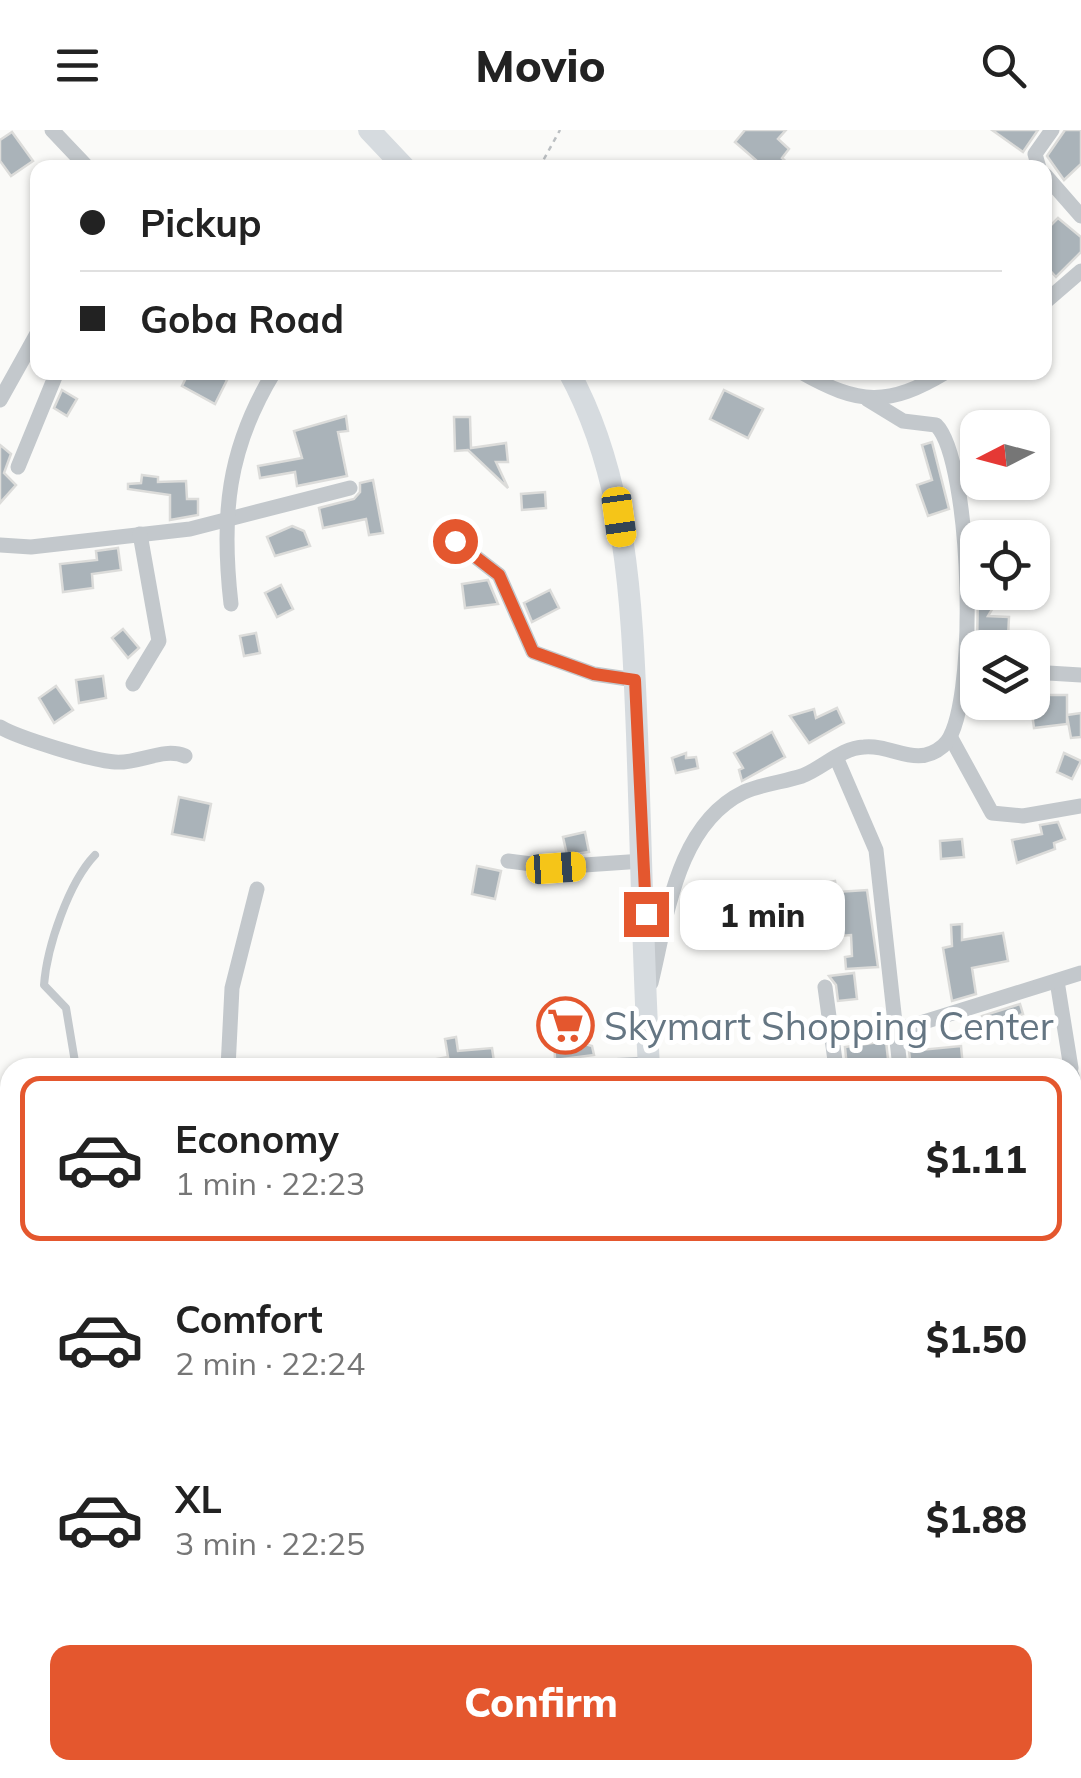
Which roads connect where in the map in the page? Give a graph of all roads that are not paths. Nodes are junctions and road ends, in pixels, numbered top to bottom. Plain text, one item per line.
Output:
1 (52, 130) edge
2 (368, 130) edge
3 (1052, 130) edge
4 (80, 160) edge
5 (397, 160) edge
6 (1036, 160) edge
7 (1052, 183) edge
8 (1081, 216) edge
9 (1081, 271) edge
10 (1052, 293) edge
11 (30, 346) edge
12 (54, 380) edge
13 (270, 380) edge
14 (573, 380) edge
15 (821, 380) edge
16 (931, 380) edge
17 (868, 399) junction
18 (0, 400) edge
19 (18, 468) dead end
20 (350, 488) dead end
21 (226, 520) junction
22 (140, 534) junction
23 (455, 541) dead end
24 (0, 545) edge
25 (231, 604) dead end
26 (970, 630) edge
27 (1050, 673) edge
28 (1081, 675) edge
29 (635, 680) junction
30 (133, 684) dead end
31 (960, 710) edge
32 (0, 727) edge
33 (951, 738) junction
34 (185, 756) dead end
35 (836, 757) junction
36 (1081, 806) edge
37 (95, 855) dead end
38 (508, 861) dead end
39 (643, 861) junction
40 (257, 888) dead end
41 (1081, 973) edge
42 (1058, 982) junction
43 (824, 987) dead end
44 (649, 994) junction
45 (898, 1030) junction
46 (74, 1058) edge
47 (228, 1058) edge
48 (649, 1058) edge
49 (835, 1058) edge
50 (899, 1058) edge
51 (1069, 1058) edge

1 - 4 street
2 - 5 main road
3 - 6 street
7 - 8 street
9 - 10 street
11 - 18 street
12 - 19 street
13 - 21 street
14 - 29 main road
15 - 17 street
16 - 17 street
17 - 26 street
20 - 21 street
21 - 22 street
21 - 25 street
22 - 24 street
22 - 30 street
23 - 29 street
27 - 28 street
29 - 39 main road
31 - 33 street
32 - 34 street
33 - 35 street
33 - 36 street
35 - 44 street
35 - 45 street
37 - 46 lane
38 - 39 street
39 - 44 main road
40 - 47 street
41 - 42 street
42 - 45 street
42 - 51 street
43 - 49 street
44 - 48 main road
45 - 50 street

